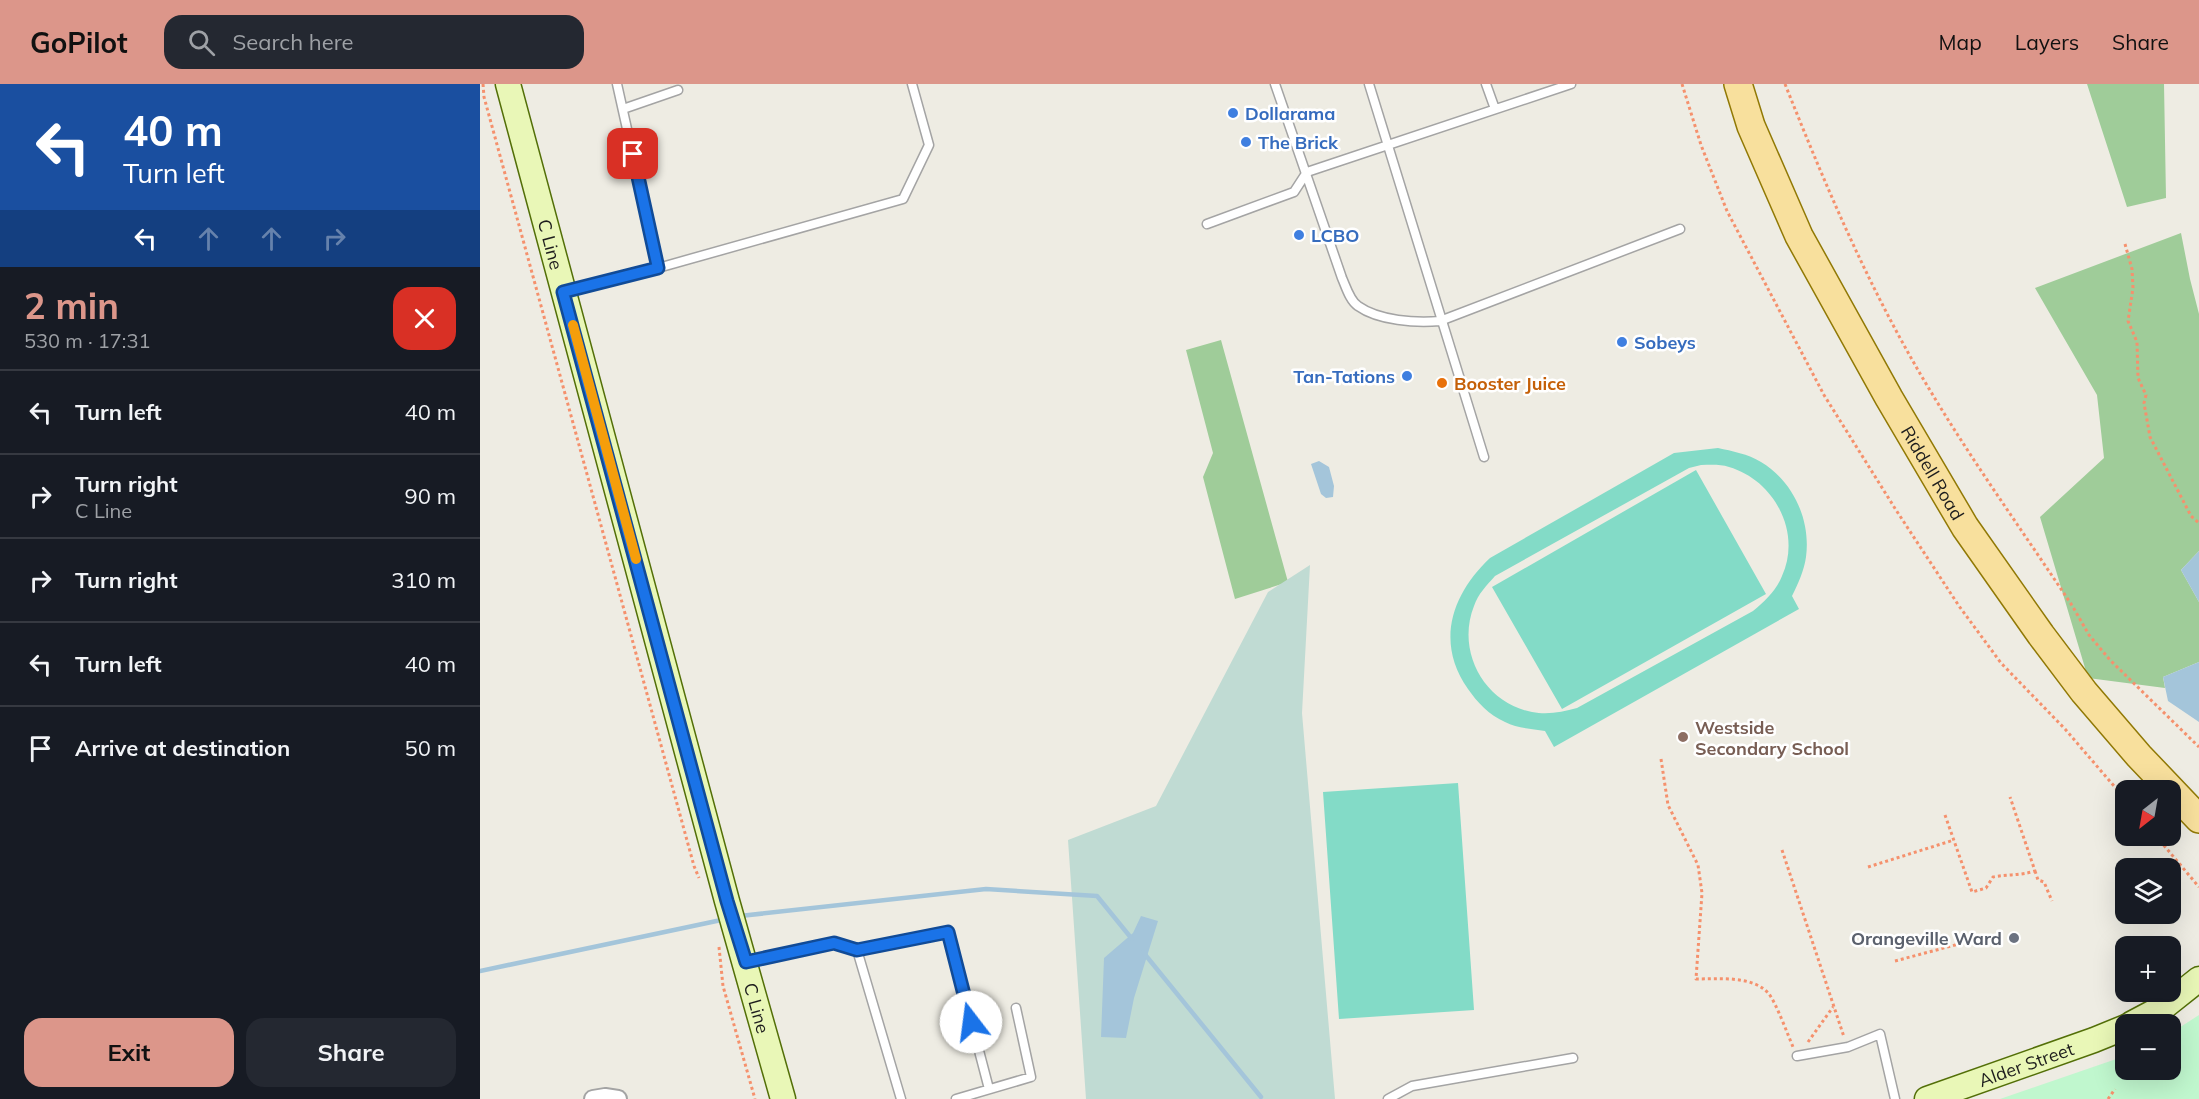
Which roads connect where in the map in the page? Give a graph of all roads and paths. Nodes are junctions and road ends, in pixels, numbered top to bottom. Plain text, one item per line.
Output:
1 (483, 84) edge
2 (507, 84) edge
3 (617, 84) edge
4 (912, 84) edge
5 (1275, 84) edge
6 (1369, 84) edge
7 (1486, 84) edge
8 (1570, 84) edge
9 (1682, 84) edge
10 (1738, 84) edge
11 (1785, 84) edge
12 (678, 90) dead end
13 (623, 109) junction
14 (1495, 109) junction
15 (1388, 145) junction
16 (1307, 172) junction
17 (1207, 224) dead end
18 (1680, 229) dead end
19 (2125, 244) dead end
20 (658, 268) junction
21 (563, 292) junction
22 (1440, 321) junction
23 (1484, 457) dead end
24 (2199, 523) edge
25 (2199, 747) edge
26 (1661, 759) dead end
27 (2115, 787) edge
28 (2010, 797) dead end
29 (1945, 815) dead end
30 (2199, 819) edge
31 (1954, 840) junction
32 (2164, 846) edge
33 (1782, 850) dead end
34 (1868, 867) dead end
35 (2035, 871) junction
36 (703, 886) dead end
37 (2199, 887) edge
38 (2052, 902) dead end
39 (728, 926) junction
40 (1974, 940) dead end
41 (857, 950) junction
42 (1895, 961) dead end
43 (746, 962) junction
44 (2199, 979) edge
45 (1833, 1007) junction
46 (1016, 1008) dead end
47 (2150, 1014) edge
48 (2115, 1031) edge
49 (1848, 1047) junction
50 (1797, 1056) junction
51 (1573, 1058) dead end
52 (989, 1089) junction
53 (2115, 1089) dead end
54 (593, 1099) edge
55 (618, 1099) edge
56 (755, 1099) edge
57 (783, 1099) edge
58 (901, 1099) edge
59 (956, 1099) edge
60 (1388, 1099) edge
61 (1895, 1099) edge
62 (1927, 1099) edge
63 (2108, 1099) edge

1 - 36 path
2 - 21 street, C Line
3 - 13 lane
4 - 20 lane
5 - 16 lane
6 - 15 lane
7 - 14 lane
8 - 14 lane
9 - 27 path
10 - 30 main road, Riddell Road
11 - 25 path
12 - 13 lane
13 - 20 lane
14 - 15 lane
15 - 16 lane
15 - 22 lane
16 - 17 lane
16 - 22 lane
18 - 22 lane
19 - 24 path
20 - 21 lane
21 - 39 street, C Line
22 - 23 lane
26 - 50 path
28 - 35 path
29 - 31 path
31 - 34 path
31 - 35 path
32 - 37 path
33 - 45 path
35 - 38 path
39 - 43 street, C Line
39 - 56 path
40 - 42 path
41 - 43 lane
41 - 52 lane
41 - 58 lane
43 - 57 street, C Line
44 - 47 street
45 - 49 path
45 - 50 path
46 - 52 lane
48 - 62 street, Alder Street
49 - 50 lane
49 - 61 lane
51 - 60 lane
52 - 59 lane
53 - 63 path
54 - 55 street

